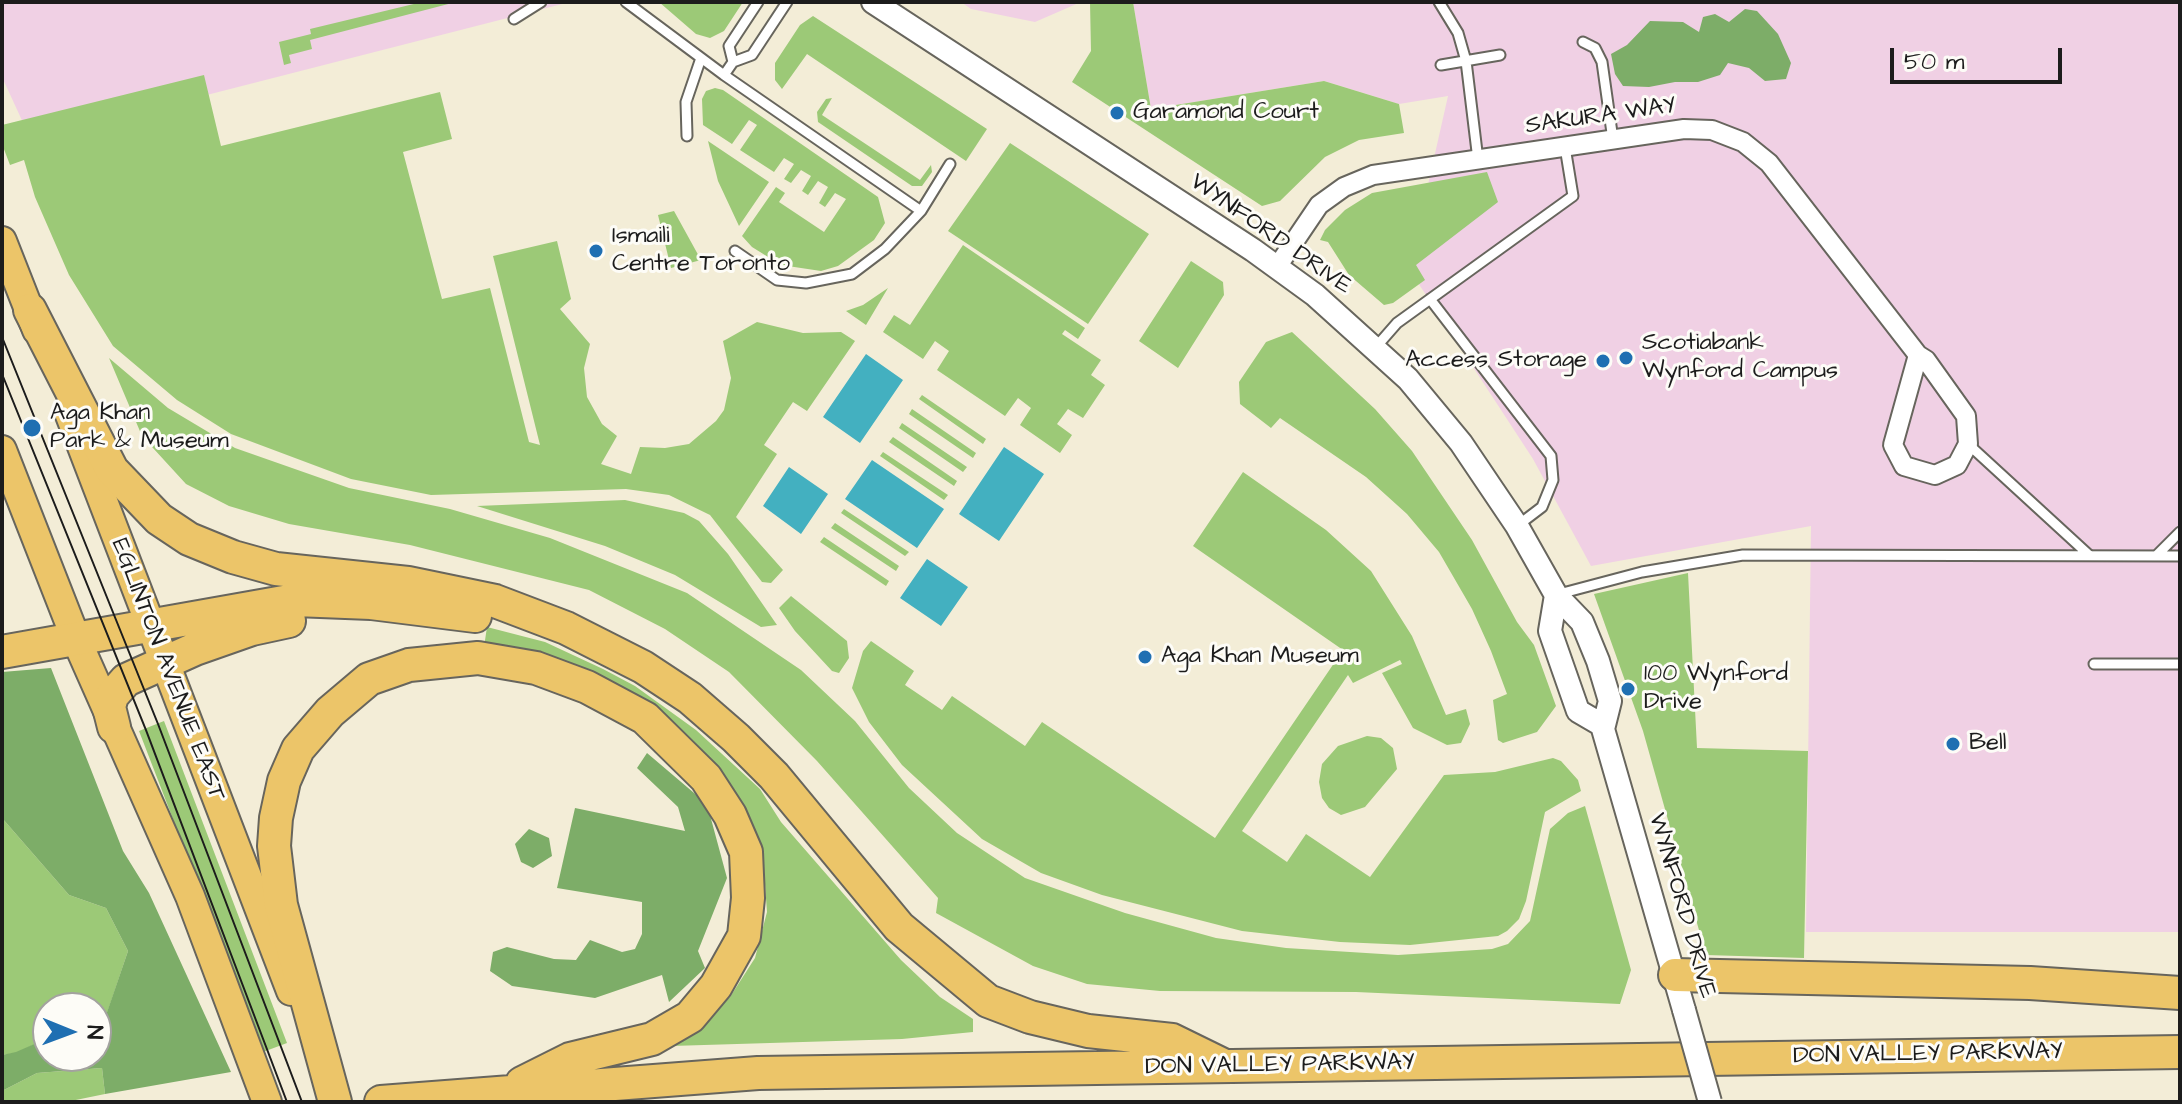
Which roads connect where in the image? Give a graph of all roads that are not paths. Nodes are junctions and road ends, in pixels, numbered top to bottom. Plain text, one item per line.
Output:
1 (541, 2) edge
2 (626, 2) edge
3 (758, 2) edge
4 (787, 2) edge
5 (873, 2) edge
6 (1439, 2) edge
7 (514, 19) dead end
8 (1583, 42) dead end
9 (1500, 55) dead end
10 (701, 58) junction
11 (1466, 61) junction
12 (733, 62) junction
13 (1441, 65) dead end
14 (724, 75) junction
15 (687, 136) dead end
16 (1613, 140) junction
17 (1565, 147) junction
18 (1478, 160) junction
19 (950, 164) dead end
20 (921, 211) junction
21 (2, 241) edge
22 (735, 251) dead end
23 (1277, 267) junction
24 (1430, 299) junction
25 (30, 310) junction
26 (1376, 347) junction
27 (1918, 355) junction
28 (1968, 444) junction
29 (2, 450) edge
30 (1517, 526) junction
31 (2180, 532) edge
32 (2089, 555) junction
33 (2156, 556) junction
34 (2180, 556) edge
35 (1556, 595) junction
36 (371, 603) junction
37 (149, 625) junction
38 (566, 628) junction
39 (76, 639) junction
40 (2, 652) edge
41 (163, 663) junction
42 (2094, 664) dead end
43 (2180, 664) edge
44 (1602, 725) junction
45 (114, 727) junction
46 (1675, 975) junction
47 (2180, 993) edge
48 (2180, 1052) edge
49 (1228, 1067) junction
50 (507, 1090) junction
51 (267, 1102) edge
52 (327, 1102) edge
53 (335, 1102) edge
54 (381, 1102) edge
55 (1710, 1102) edge

1 - 7 lane
2 - 10 lane
3 - 12 lane
4 - 12 lane
5 - 23 street, WYNFORD DRIVE
6 - 11 lane
8 - 16 lane
9 - 11 lane
10 - 14 lane
10 - 15 lane
11 - 13 lane
11 - 18 lane
12 - 14 lane
14 - 20 lane
16 - 17 street, SAKURA WAY
16 - 27 street, SAKURA WAY
17 - 18 street, SAKURA WAY
17 - 24 lane
18 - 23 street, SAKURA WAY
19 - 20 lane
20 - 22 lane
21 - 25 main road, EGLINTON AVENUE EAST
23 - 26 street, WYNFORD DRIVE
24 - 26 lane
24 - 30 lane
25 - 37 main road, EGLINTON AVENUE EAST
25 - 38 highway
26 - 30 street, WYNFORD DRIVE
27 - 28 street, SAKURA WAY
27 - 28 street
28 - 32 lane
29 - 39 main road
30 - 35 street, WYNFORD DRIVE
31 - 33 lane
32 - 33 lane
32 - 35 lane
33 - 34 lane
35 - 44 street, WYNFORD DRIVE
35 - 44 street
36 - 37 highway
36 - 38 highway
36 - 41 highway
37 - 39 highway
37 - 41 main road, EGLINTON AVENUE EAST
38 - 49 highway
39 - 40 highway
39 - 45 main road
41 - 45 highway
41 - 52 main road, EGLINTON AVENUE EAST
42 - 43 lane
44 - 46 street, WYNFORD DRIVE
45 - 51 main road
46 - 47 highway
46 - 55 street, WYNFORD DRIVE, bridge
48 - 49 highway, DON VALLEY PARKWAY
49 - 50 highway, DON VALLEY PARKWAY
50 - 53 highway
50 - 54 highway, DON VALLEY PARKWAY

